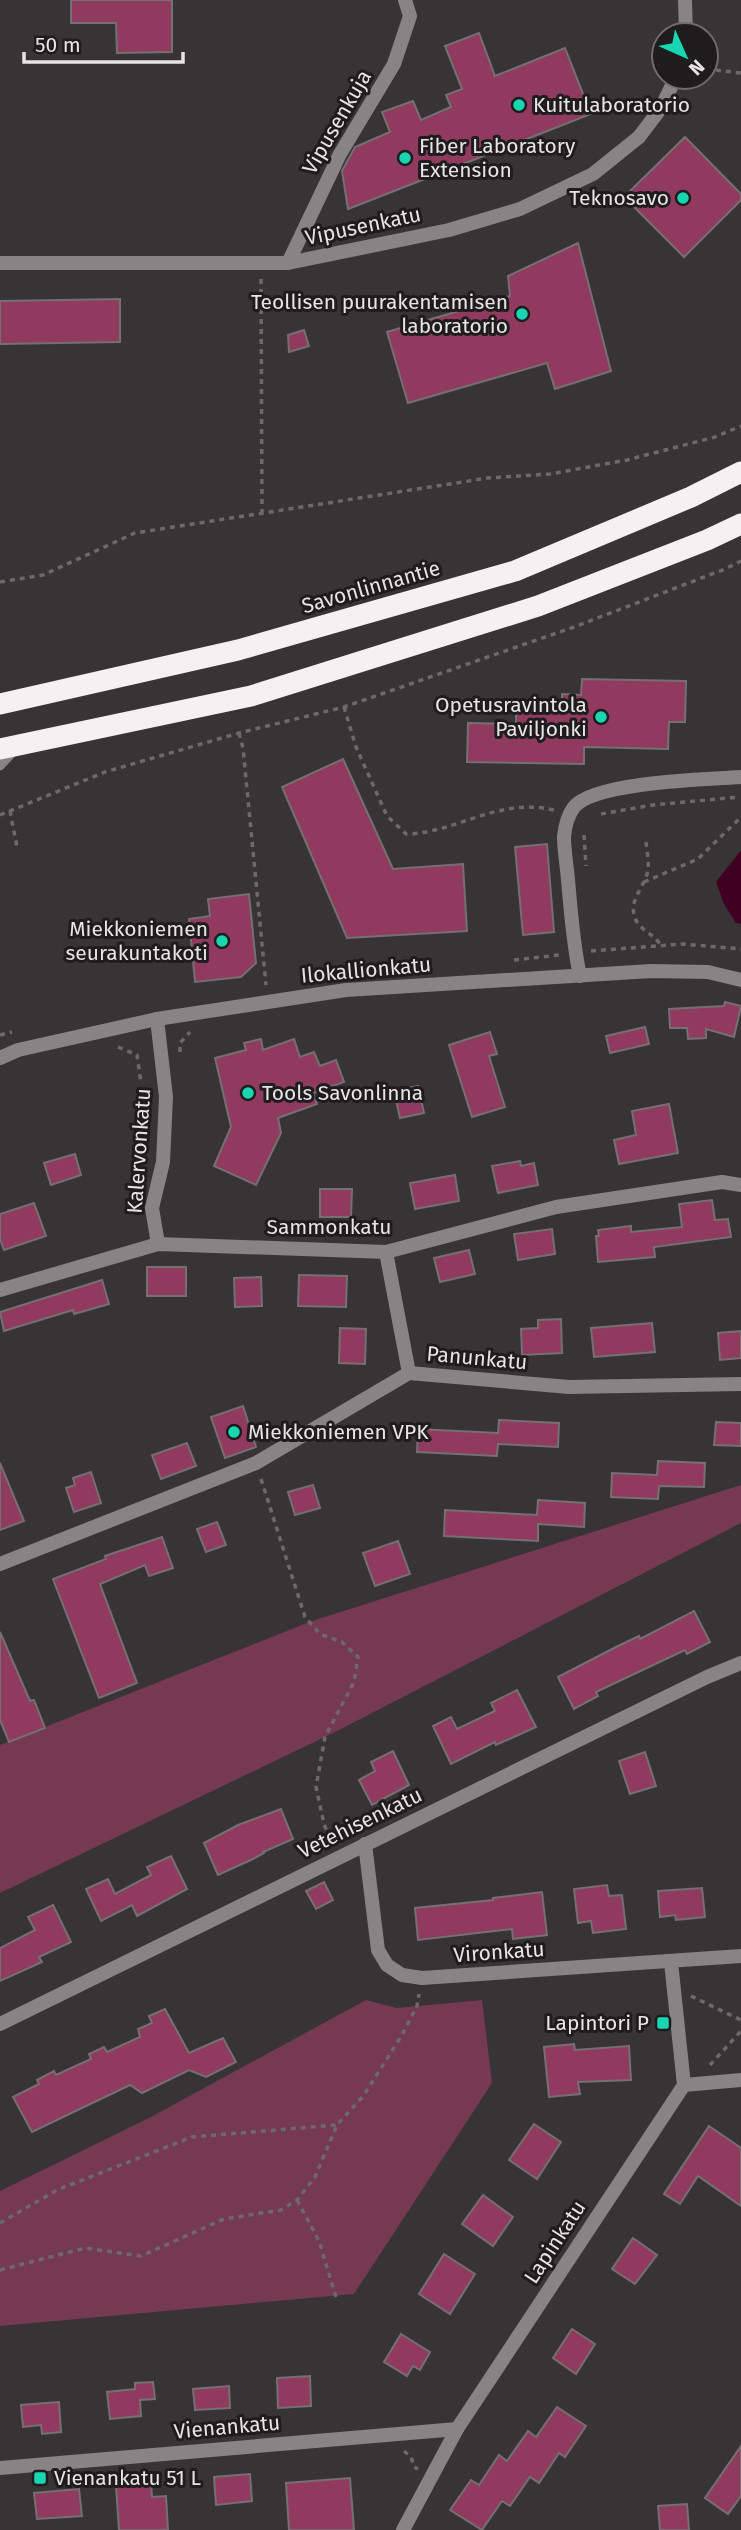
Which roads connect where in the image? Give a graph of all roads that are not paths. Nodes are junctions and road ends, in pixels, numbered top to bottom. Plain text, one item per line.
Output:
1 (405, 0) edge
2 (685, 0) edge
3 (686, 21) edge
4 (669, 91) edge
5 (0, 262) edge
6 (288, 263) junction
7 (741, 472) edge
8 (741, 524) edge
9 (0, 704) edge
10 (9, 747) edge
11 (0, 766) edge
12 (741, 777) edge
13 (580, 976) junction
14 (741, 980) edge
15 (157, 1019) junction
16 (0, 1058) edge
17 (741, 1185) edge
18 (158, 1244) junction
19 (386, 1252) junction
20 (0, 1290) edge
21 (409, 1373) junction
22 (741, 1384) edge
23 (0, 1564) edge
24 (741, 1663) edge
25 (365, 1844) junction
26 (741, 1956) edge
27 (671, 1962) junction
28 (0, 2024) edge
29 (741, 2080) edge
30 (684, 2085) junction
31 (457, 2429) junction
32 (0, 2468) edge
33 (403, 2530) edge

1 - 6 street, Vipusenkuja
2 - 3 street
4 - 6 street, Vipusenkatu
5 - 6 street, Vipusenkatu
7 - 9 highway, Savonlinnantie
8 - 10 highway
10 - 11 lane
12 - 13 street
13 - 14 street, Ilokallionkatu
13 - 15 street, Ilokallionkatu
15 - 16 street, Ilokallionkatu
15 - 18 street, Kalervonkatu
17 - 19 street, Sammonkatu
18 - 19 street, Sammonkatu
18 - 20 street, Sammonkatu
19 - 21 street
21 - 22 street, Panunkatu
21 - 23 street, Panunkatu
24 - 25 street, Vetehisenkatu
25 - 27 street, Vironkatu
25 - 28 street, Vetehisenkatu
26 - 27 street, Vironkatu
27 - 30 street
29 - 30 street
30 - 31 street, Lapinkatu
31 - 32 street, Vienankatu
31 - 33 street, Lapinkatu

